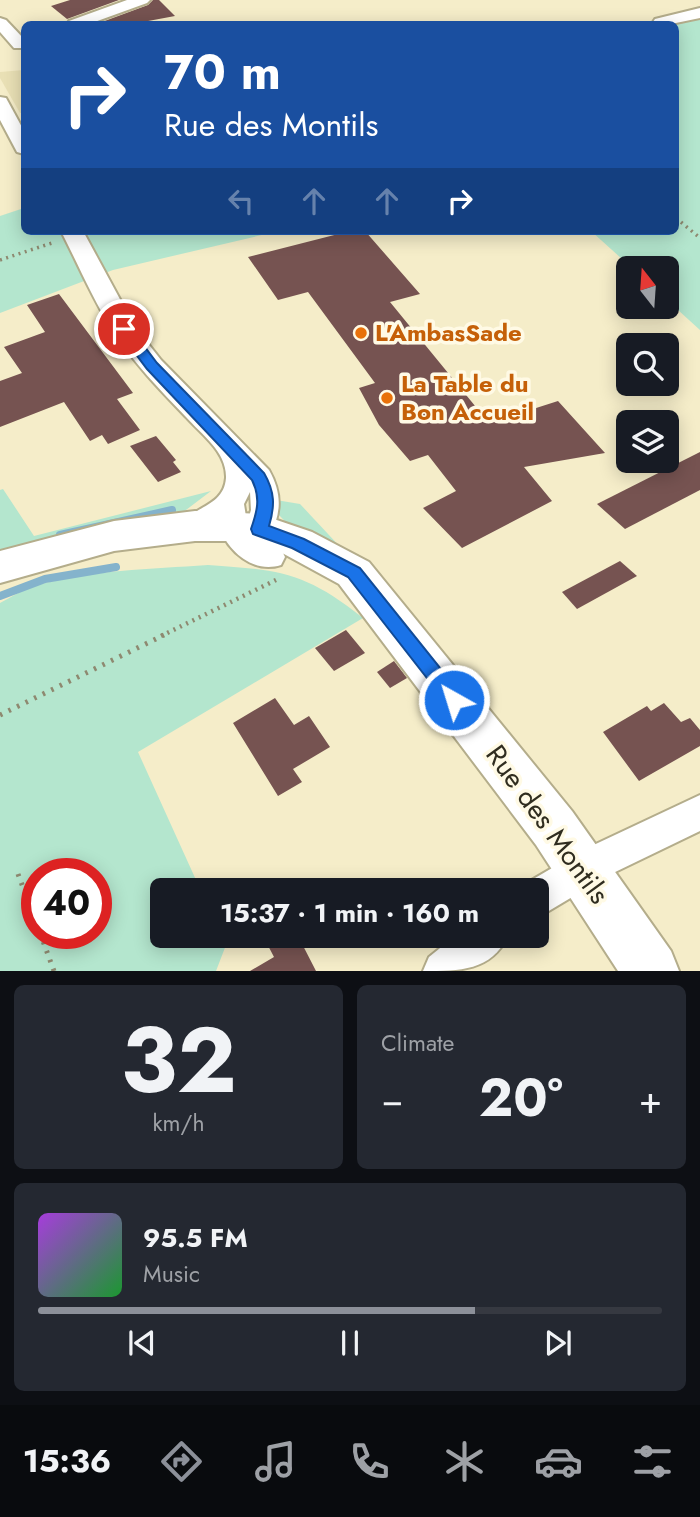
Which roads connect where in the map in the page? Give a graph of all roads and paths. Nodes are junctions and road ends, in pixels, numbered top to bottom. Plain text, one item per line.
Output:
1 (142, 0) edge
2 (700, 13) edge
3 (83, 21) edge
4 (665, 21) edge
5 (0, 23) edge
6 (21, 42) edge
7 (21, 43) edge
8 (0, 51) edge
9 (0, 102) edge
10 (21, 142) edge
11 (679, 220) edge
12 (68, 235) edge
13 (74, 235) edge
14 (700, 238) edge
15 (0, 260) edge
16 (234, 452) junction
17 (244, 535) junction
18 (0, 567) edge
19 (0, 577) edge
20 (0, 715) edge
21 (700, 812) edge
22 (581, 869) junction
23 (18, 874) dead end
24 (21, 882) edge
25 (549, 891) edge
26 (473, 948) edge
27 (46, 949) edge
28 (54, 971) edge
29 (443, 971) edge
30 (651, 971) edge

1 - 3 street
2 - 4 street
5 - 6 street
7 - 8 street
9 - 10 street
11 - 14 path
12 - 15 path
13 - 16 street
16 - 17 street
16 - 17 street
17 - 18 street
17 - 19 street
17 - 20 path
17 - 22 street, Rue des Montils
21 - 22 street
22 - 25 street
22 - 30 street, Rue des Montils
23 - 24 path
26 - 29 street
27 - 28 path

